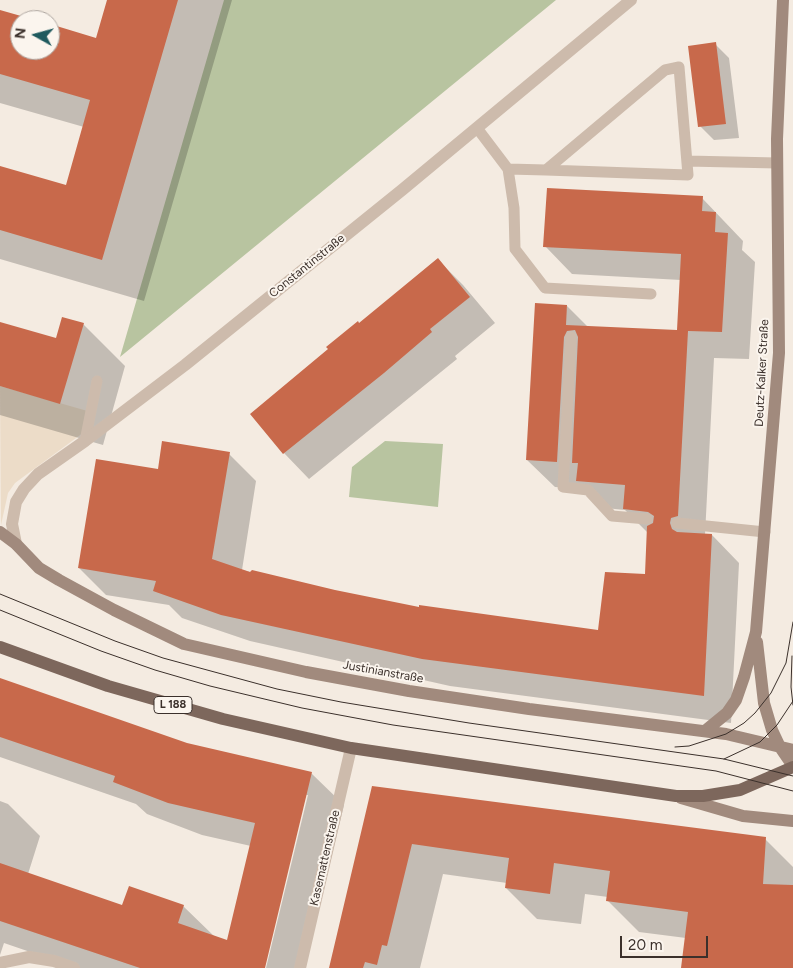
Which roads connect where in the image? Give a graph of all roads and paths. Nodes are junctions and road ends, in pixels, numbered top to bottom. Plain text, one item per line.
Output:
1 (631, 0) edge
2 (783, 0) edge
3 (477, 128) junction
4 (687, 162) junction
5 (777, 163) junction
6 (508, 169) junction
7 (546, 170) junction
8 (651, 294) dead end
9 (571, 337) dead end
10 (97, 381) dead end
11 (86, 441) junction
12 (647, 519) dead end
13 (677, 523) dead end
14 (0, 532) edge
15 (764, 532) junction
16 (16, 544) junction
17 (756, 632) junction
18 (0, 648) edge
19 (706, 732) junction
20 (780, 747) junction
21 (351, 748) junction
22 (793, 750) edge
23 (793, 766) edge
24 (676, 796) junction
25 (793, 821) edge
26 (0, 963) edge
27 (74, 968) edge
28 (300, 968) edge

1 - 3 street, Constantinstraße
2 - 5 main road, Deutz-Kalker Straße
3 - 6 lane
3 - 11 street, Constantinstraße
4 - 5 lane
4 - 7 lane
4 - 7 lane
5 - 15 main road, Deutz-Kalker Straße
6 - 7 lane
6 - 8 lane
9 - 12 lane
10 - 11 lane
11 - 16 street, Constantinstraße
13 - 15 lane
14 - 16 main road, Justinianstraße
15 - 17 main road, Deutz-Kalker Straße
16 - 19 main road, Justinianstraße
17 - 19 main road, Deutz-Kalker Straße
17 - 20 main road
18 - 21 main road, L 188
19 - 20 main road, Justinianstraße
20 - 22 main road, Justinianstraße
20 - 23 main road
21 - 24 main road, L 188
21 - 28 street, Kasemattenstraße
23 - 24 main road
24 - 25 main road, L 188
26 - 27 street

